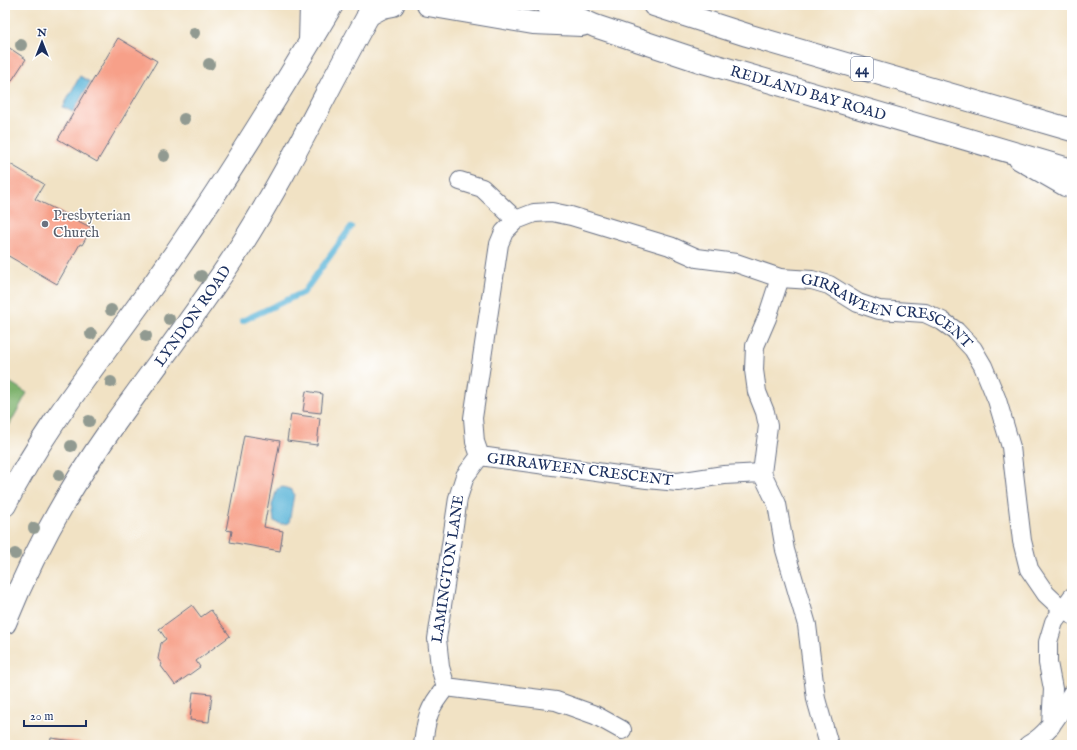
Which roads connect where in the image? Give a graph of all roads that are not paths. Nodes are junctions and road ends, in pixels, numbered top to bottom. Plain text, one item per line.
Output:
1 (311, 5) edge
2 (332, 5) edge
3 (393, 5) edge
4 (428, 5) edge
5 (548, 5) edge
6 (654, 5) edge
7 (371, 10) edge
8 (595, 26) junction
9 (310, 41) junction
10 (1072, 130) edge
11 (992, 145) junction
12 (1072, 170) edge
13 (460, 181) dead end
14 (1072, 189) edge
15 (516, 220) junction
16 (780, 278) junction
17 (480, 456) junction
18 (762, 473) junction
19 (5, 505) edge
20 (1069, 607) edge
21 (5, 623) edge
22 (446, 687) junction
23 (1072, 693) edge
24 (1051, 726) junction
25 (622, 730) dead end
26 (423, 745) edge
27 (829, 745) edge
28 (1028, 745) edge

1 - 9 main road
2 - 9 main road
3 - 7 main road
4 - 8 main road
5 - 8 main road, REDLAND BAY ROAD
6 - 10 main road, 44
7 - 21 main road, LYNDON ROAD
8 - 11 main road, REDLAND BAY ROAD
9 - 19 main road
11 - 12 main road, REDLAND BAY ROAD
11 - 14 street
13 - 15 street
15 - 16 street, GIRRAWEEN CRESCENT
15 - 17 street, GIRRAWEEN CRESCENT
16 - 18 street
16 - 20 street, GIRRAWEEN CRESCENT
17 - 18 street, GIRRAWEEN CRESCENT
17 - 22 street, LAMINGTON LANE
18 - 27 street
20 - 24 street
22 - 25 street
22 - 26 street
23 - 24 street
24 - 28 street

